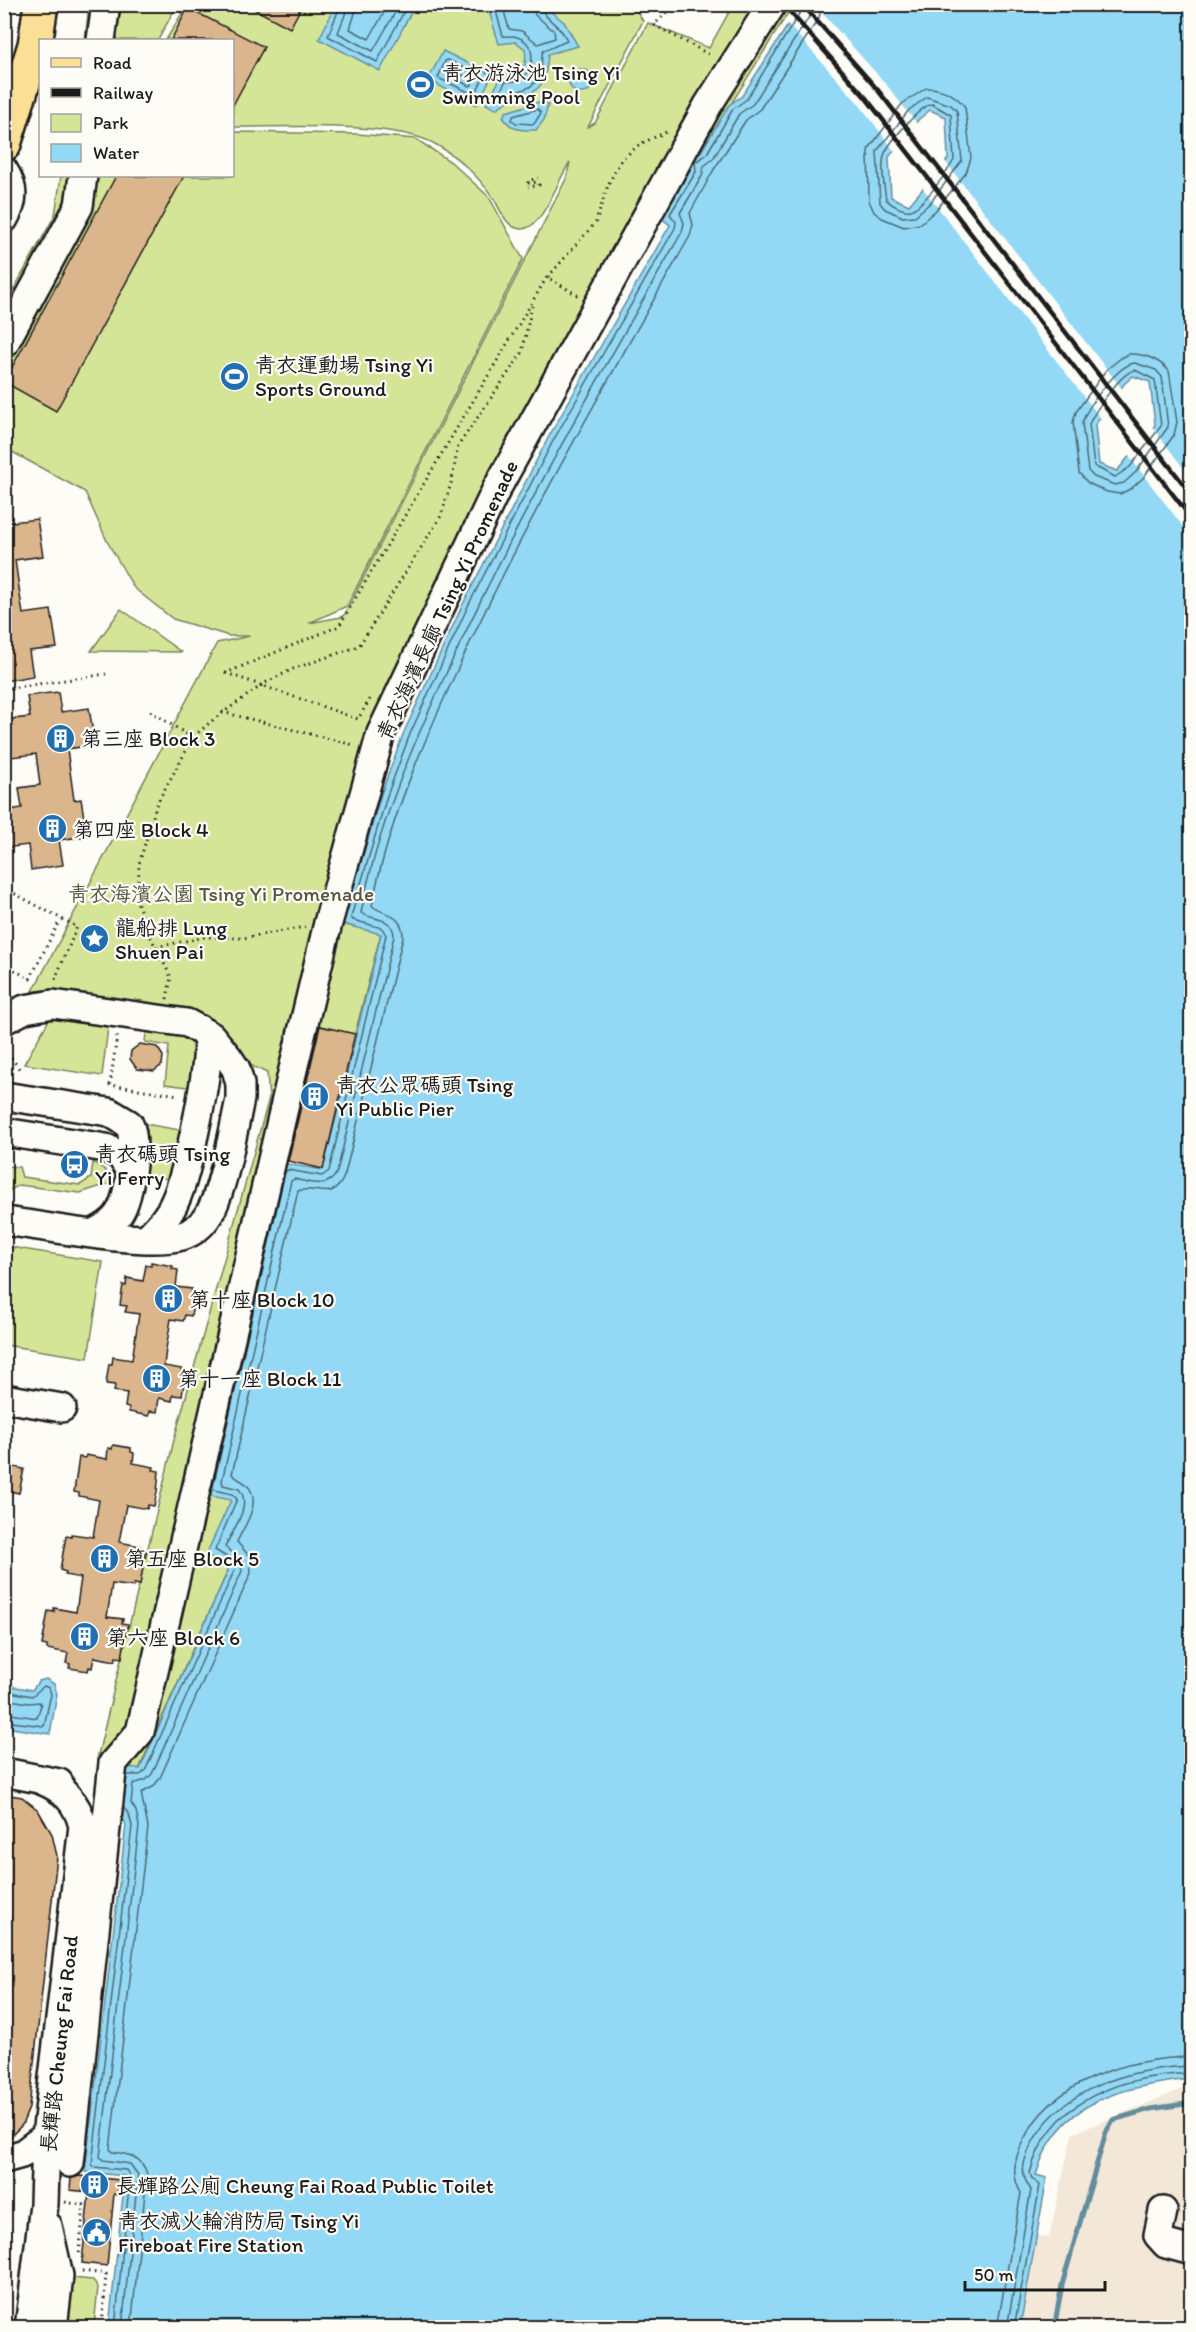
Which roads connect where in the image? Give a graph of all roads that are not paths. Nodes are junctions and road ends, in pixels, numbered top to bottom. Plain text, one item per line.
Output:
1 (41, 4) edge
2 (106, 4) edge
3 (771, 6) dead end
4 (101, 39) edge
5 (4, 144) edge
6 (4, 171) edge
7 (83, 177) edge
8 (8, 211) edge
9 (4, 344) edge
10 (4, 1020) edge
11 (199, 1028) junction
12 (4, 1096) edge
13 (4, 1110) edge
14 (4, 1132) edge
15 (132, 1160) junction
16 (4, 1221) edge
17 (94, 1233) junction
18 (159, 1238) junction
19 (4, 1398) edge
20 (62, 1408) dead end
21 (4, 1772) edge
22 (46, 2136) junction
23 (4, 2159) edge
24 (69, 2163) road end
25 (44, 2204) junction
26 (1163, 2211) dead end
27 (1191, 2251) edge
28 (29, 2328) edge
29 (53, 2328) edge

1 - 5 main road
2 - 4 street
3 - 24 street, 青衣海濱長廊 Tsing Yi Promenade
6 - 8 street
7 - 9 street
10 - 11 street
11 - 18 street
11 - 18 street
12 - 15 street
13 - 15 street
14 - 15 street
15 - 17 street
16 - 17 street
17 - 18 street
19 - 20 street
21 - 22 street, 長輝路 Cheung Fai Road
22 - 23 street
22 - 25 street, 長輝路 Cheung Fai Road
25 - 28 street, 長輝路 Cheung Fai Road
25 - 29 street
26 - 27 street

